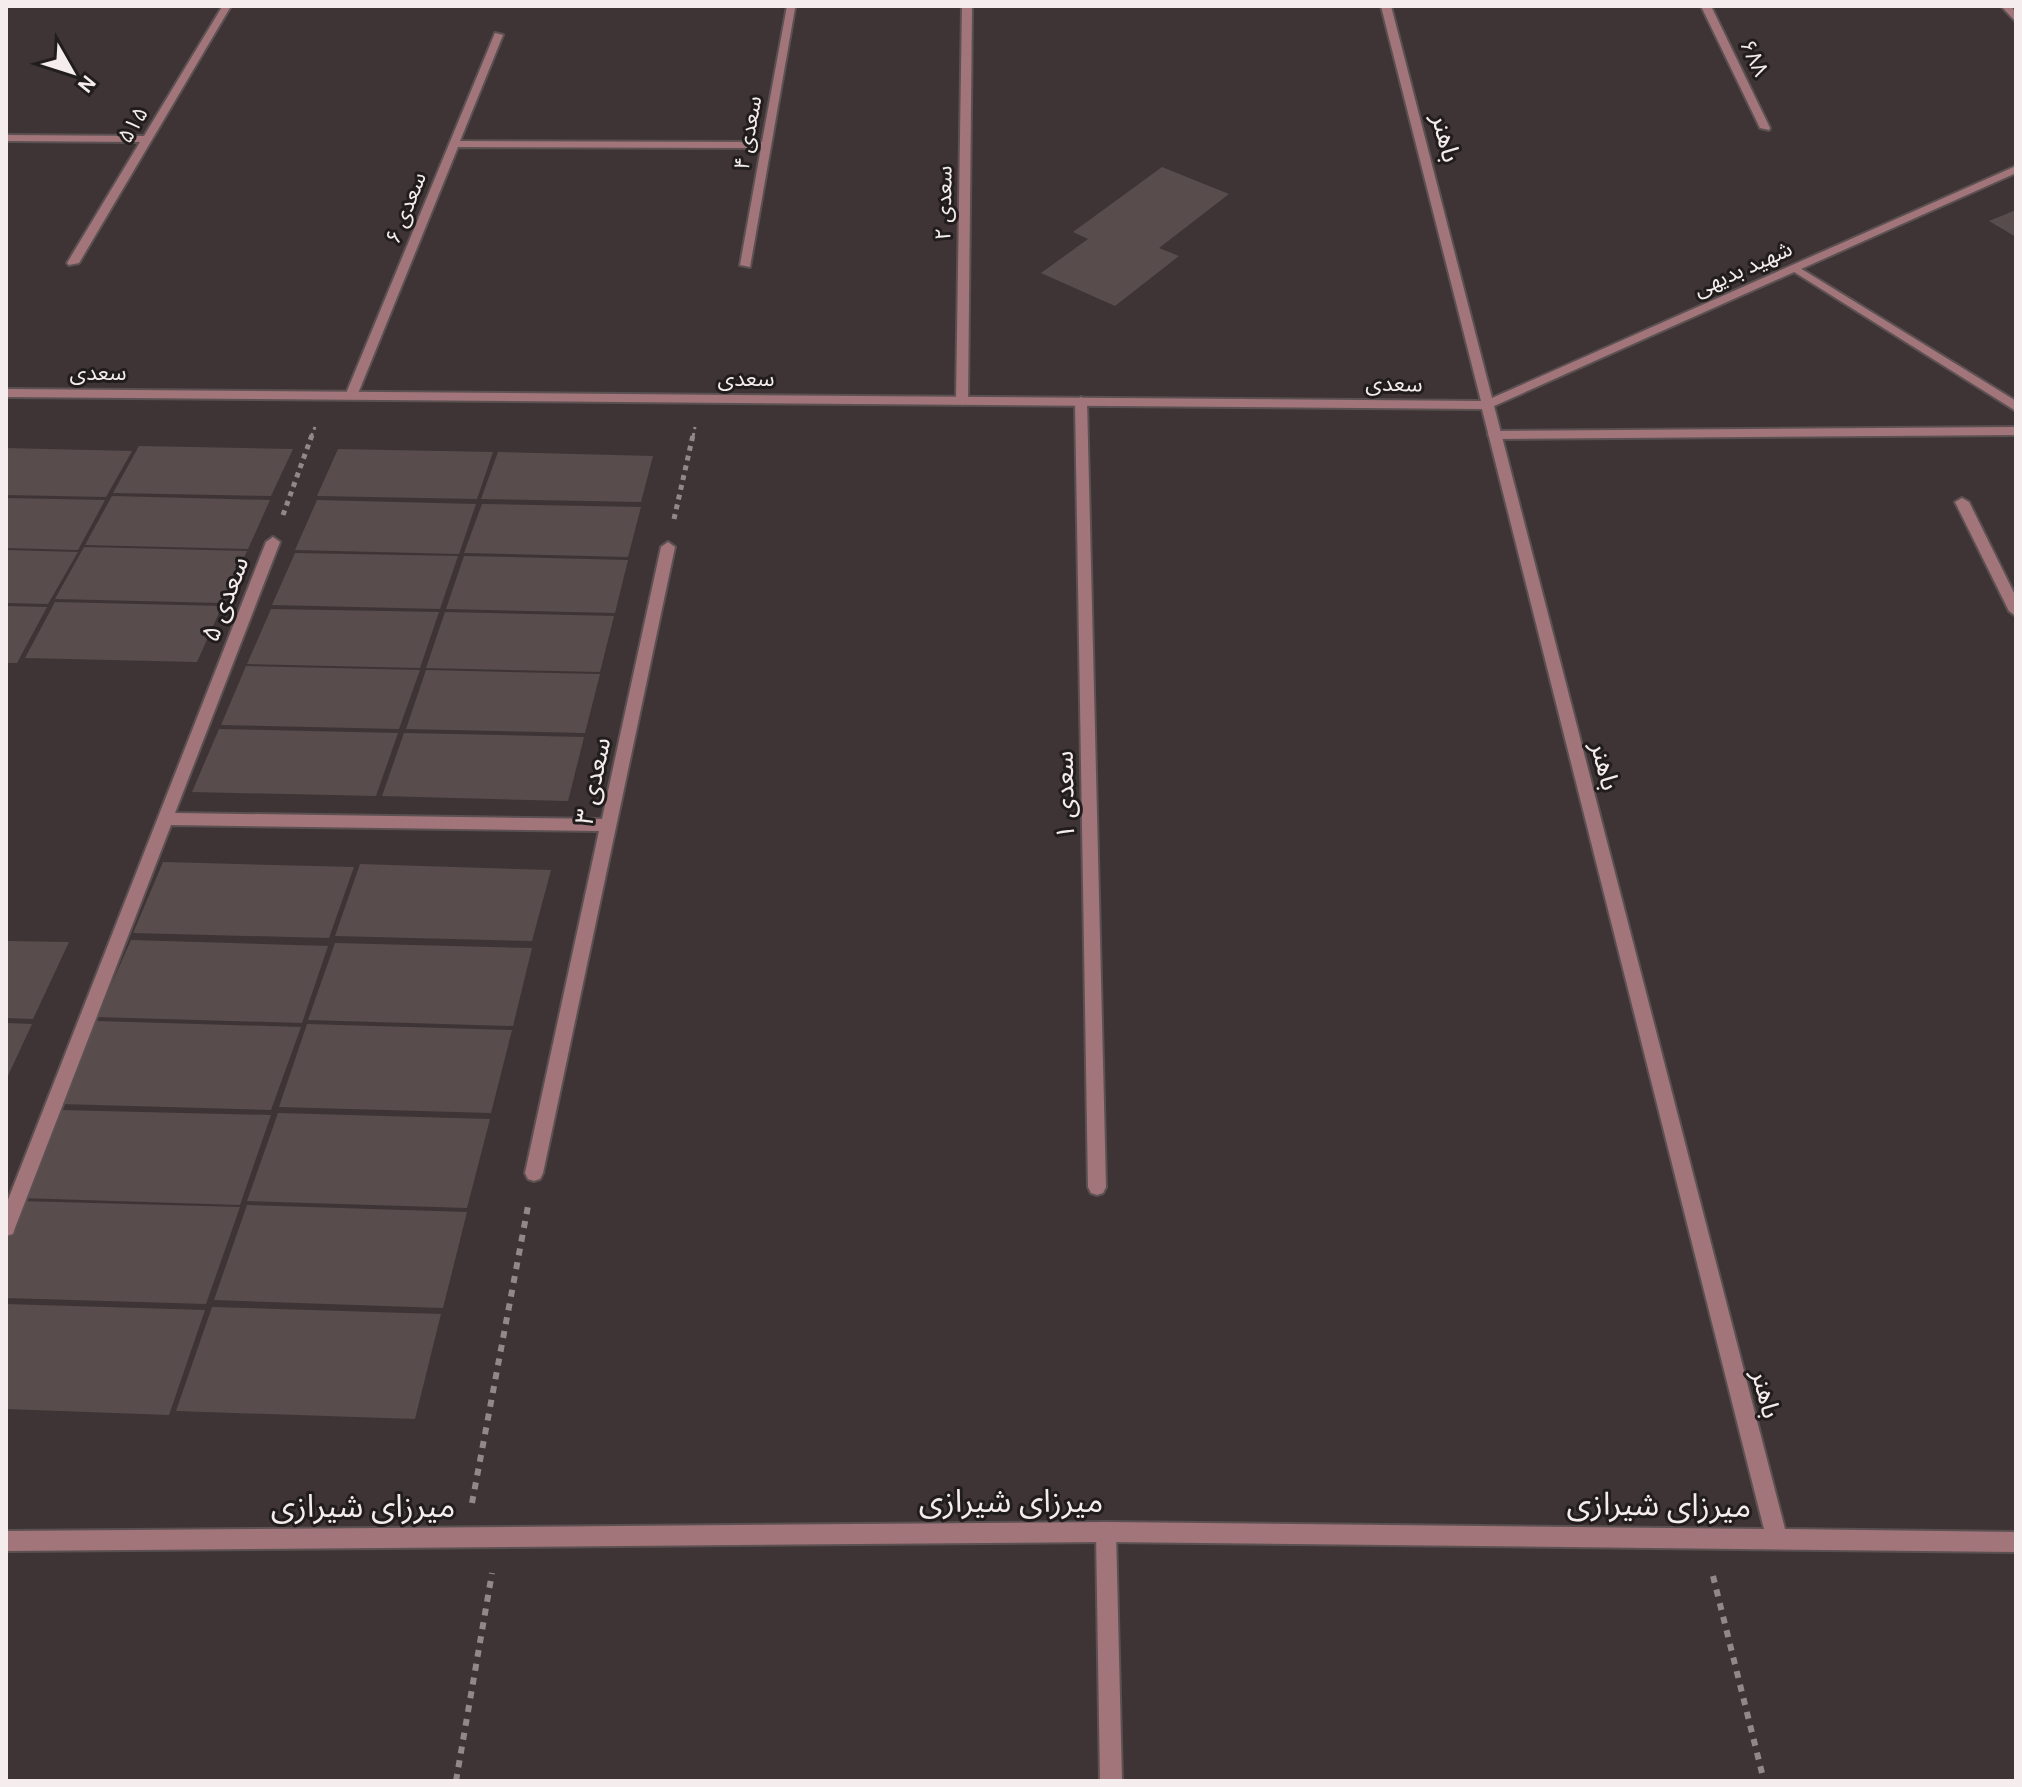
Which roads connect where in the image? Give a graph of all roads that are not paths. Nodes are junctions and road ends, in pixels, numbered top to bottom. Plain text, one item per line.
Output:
1 (967, 6) edge
2 (1386, 6) edge
3 (1706, 6) edge
4 (2006, 6) edge
5 (227, 7) edge
6 (790, 8) dead end
7 (2016, 19) edge
8 (498, 35) dead end
9 (1765, 128) dead end
10 (6, 138) edge
11 (148, 139) junction
12 (453, 144) junction
13 (767, 145) junction
14 (2016, 169) edge
15 (73, 263) dead end
16 (746, 265) dead end
17 (1795, 268) junction
18 (6, 393) edge
19 (351, 396) junction
20 (962, 401) junction
21 (1081, 401) junction
22 (1486, 405) junction
23 (2016, 407) edge
24 (2016, 431) edge
25 (1494, 435) junction
26 (1962, 502) dead end
27 (273, 542) road end
28 (668, 547) road end
29 (2016, 611) edge
30 (165, 819) junction
31 (609, 825) junction
32 (534, 1173) road end
33 (1097, 1187) dead end
34 (6, 1228) edge
35 (1106, 1532) junction
36 (1777, 1539) junction
37 (6, 1541) edge
38 (2016, 1542) edge
39 (1111, 1781) edge

1 - 20 street, سعدی ۲
2 - 22 street, باهنر
3 - 9 street, ۶۸۸
4 - 7 street
5 - 11 street, ۵۱۵
6 - 13 street, سعدی ۴
8 - 12 street, سعدی ۶
10 - 11 street
11 - 15 street, ۵۱۵
12 - 13 street
12 - 19 street, سعدی ۶
13 - 16 street, سعدی ۴
14 - 17 street, شهید بدیهی
17 - 22 street, شهید بدیهی
17 - 23 street
18 - 19 street, سعدی
19 - 20 street, سعدی
20 - 21 street, سعدی
21 - 22 street, سعدی
21 - 33 street, سعدی ۱
22 - 25 street, باهنر
24 - 25 street
25 - 36 street, باهنر
26 - 29 street
27 - 30 street, سعدی ۵
28 - 31 street, سعدی ۳
30 - 31 street
30 - 34 street, سعدی ۵
31 - 32 street, سعدی ۳
35 - 36 street, میرزای شیرازی
35 - 37 street, میرزای شیرازی
35 - 39 street
36 - 38 street, میرزای شیرازی

